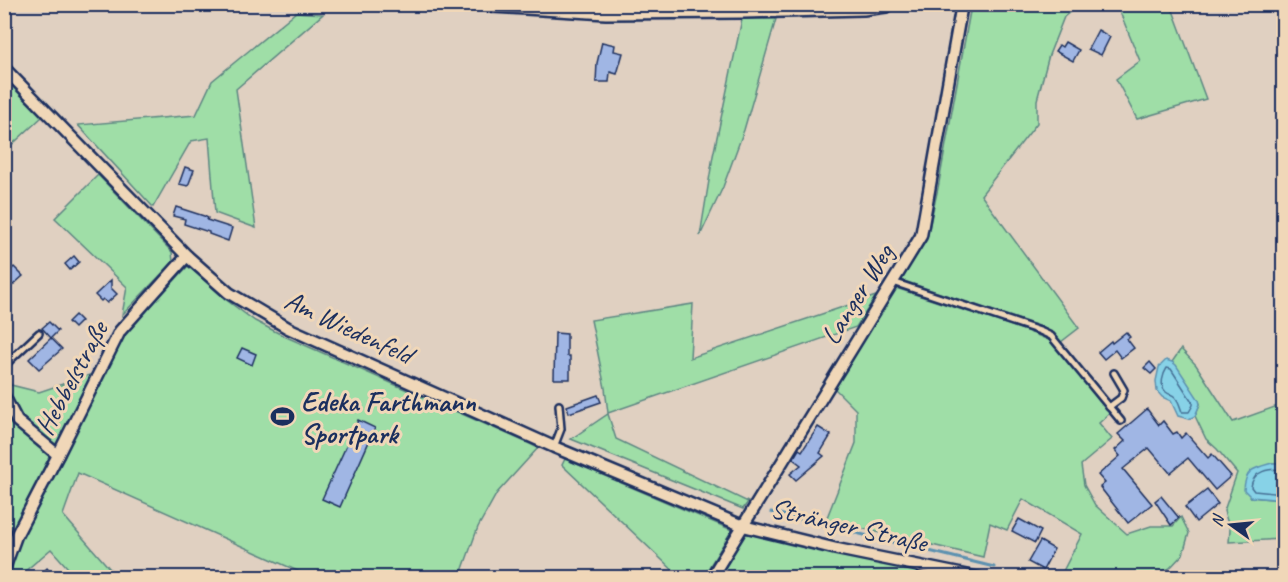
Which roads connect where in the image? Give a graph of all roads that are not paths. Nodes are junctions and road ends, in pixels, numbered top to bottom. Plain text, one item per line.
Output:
1 (492, 4) edge
2 (886, 4) edge
3 (962, 4) edge
4 (4, 68) edge
5 (189, 254) junction
6 (893, 282) junction
7 (39, 333) dead end
8 (4, 366) edge
9 (1114, 373) dead end
10 (4, 396) edge
11 (559, 405) dead end
12 (1109, 407) junction
13 (1121, 421) dead end
14 (554, 447) junction
15 (58, 455) junction
16 (743, 526) junction
17 (4, 569) edge
18 (711, 578) edge
19 (979, 578) edge

1 - 2 main road
3 - 6 street, Langer Weg
4 - 5 street, Am Wiedenfeld
5 - 14 street, Am Wiedenfeld
5 - 15 street, Hebbelstraße
6 - 12 lane
6 - 16 street, Langer Weg
7 - 8 lane
9 - 12 lane
10 - 15 street
11 - 14 lane
12 - 13 lane
14 - 16 street, Am Wiedenfeld
15 - 17 street, Hebbelstraße
16 - 18 street, Langer Weg
16 - 19 street, Stränger Straße

